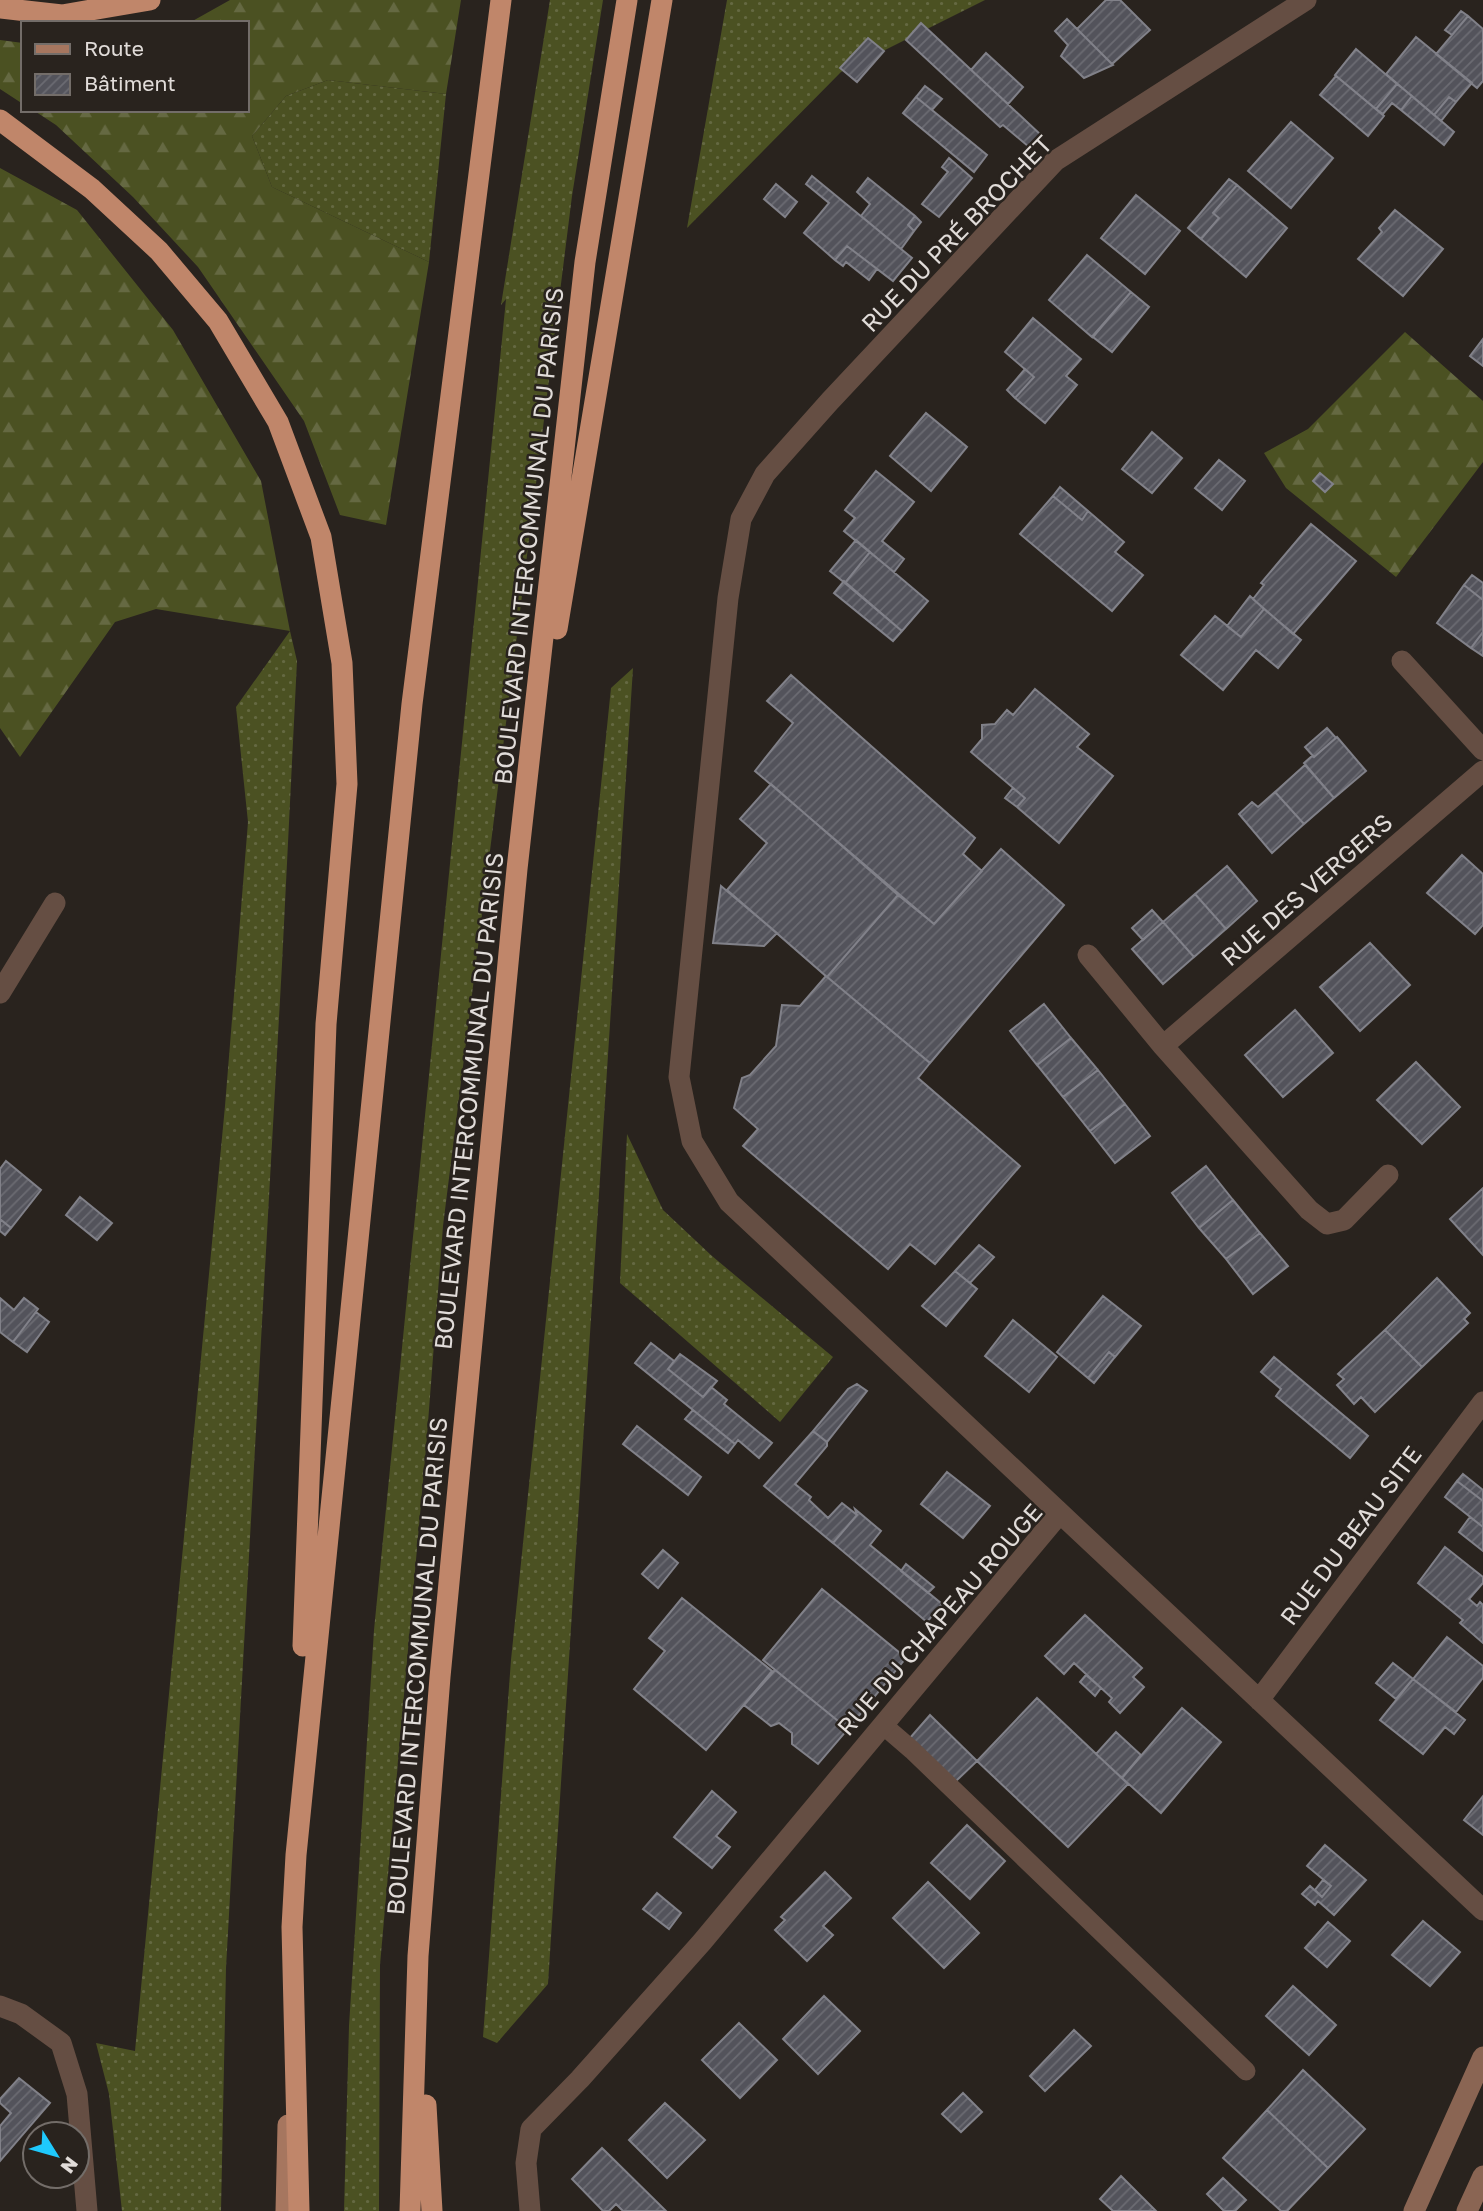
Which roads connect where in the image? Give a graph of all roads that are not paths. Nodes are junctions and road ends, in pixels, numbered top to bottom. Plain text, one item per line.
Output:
1 (150, 0) edge
2 (501, 0) edge
3 (512, 0) edge
4 (627, 0) edge
5 (662, 0) edge
6 (1306, 0) edge
7 (0, 8) edge
8 (0, 120) edge
9 (464, 289) junction
10 (1402, 661) dead end
11 (1483, 750) edge
12 (1483, 771) edge
13 (517, 869) junction
14 (55, 903) dead end
15 (1088, 955) dead end
16 (0, 993) edge
17 (1163, 1046) junction
18 (1388, 1175) dead end
19 (1483, 1402) edge
20 (1060, 1513) junction
21 (1259, 1700) junction
22 (883, 1725) junction
23 (296, 1855) junction
24 (1483, 1910) edge
25 (292, 1927) junction
26 (418, 1956) junction
27 (0, 2007) edge
28 (1483, 2057) edge
29 (1246, 2071) dead end
30 (1483, 2176) edge
31 (87, 2211) edge
32 (286, 2211) edge
33 (299, 2211) edge
34 (410, 2211) edge
35 (432, 2211) edge
36 (530, 2211) edge
37 (1414, 2211) edge
38 (1467, 2211) edge

1 - 7 highway
2 - 9 highway
3 - 9 highway
4 - 13 highway, BOULEVARD INTERCOMMUNAL DU PARISIS
5 - 13 highway
6 - 20 street, RUE DU PRÉ BROCHET
8 - 23 highway
9 - 23 highway
10 - 11 street
12 - 17 street, RUE DES VERGERS
13 - 26 highway, BOULEVARD INTERCOMMUNAL DU PARISIS
14 - 16 street
15 - 17 street
17 - 18 street
19 - 21 street, RUE DU BEAU SITE
20 - 21 street, RUE DU CHAPEAU ROUGE
20 - 22 street, RUE DU CHAPEAU ROUGE
21 - 24 street, RUE DU CHAPEAU ROUGE
22 - 29 lane
22 - 36 street, RUE DU CHAPEAU ROUGE
23 - 25 highway
25 - 32 main road
25 - 33 highway
26 - 34 highway, BOULEVARD INTERCOMMUNAL DU PARISIS
26 - 35 highway
27 - 31 street
28 - 37 main road
30 - 38 main road

